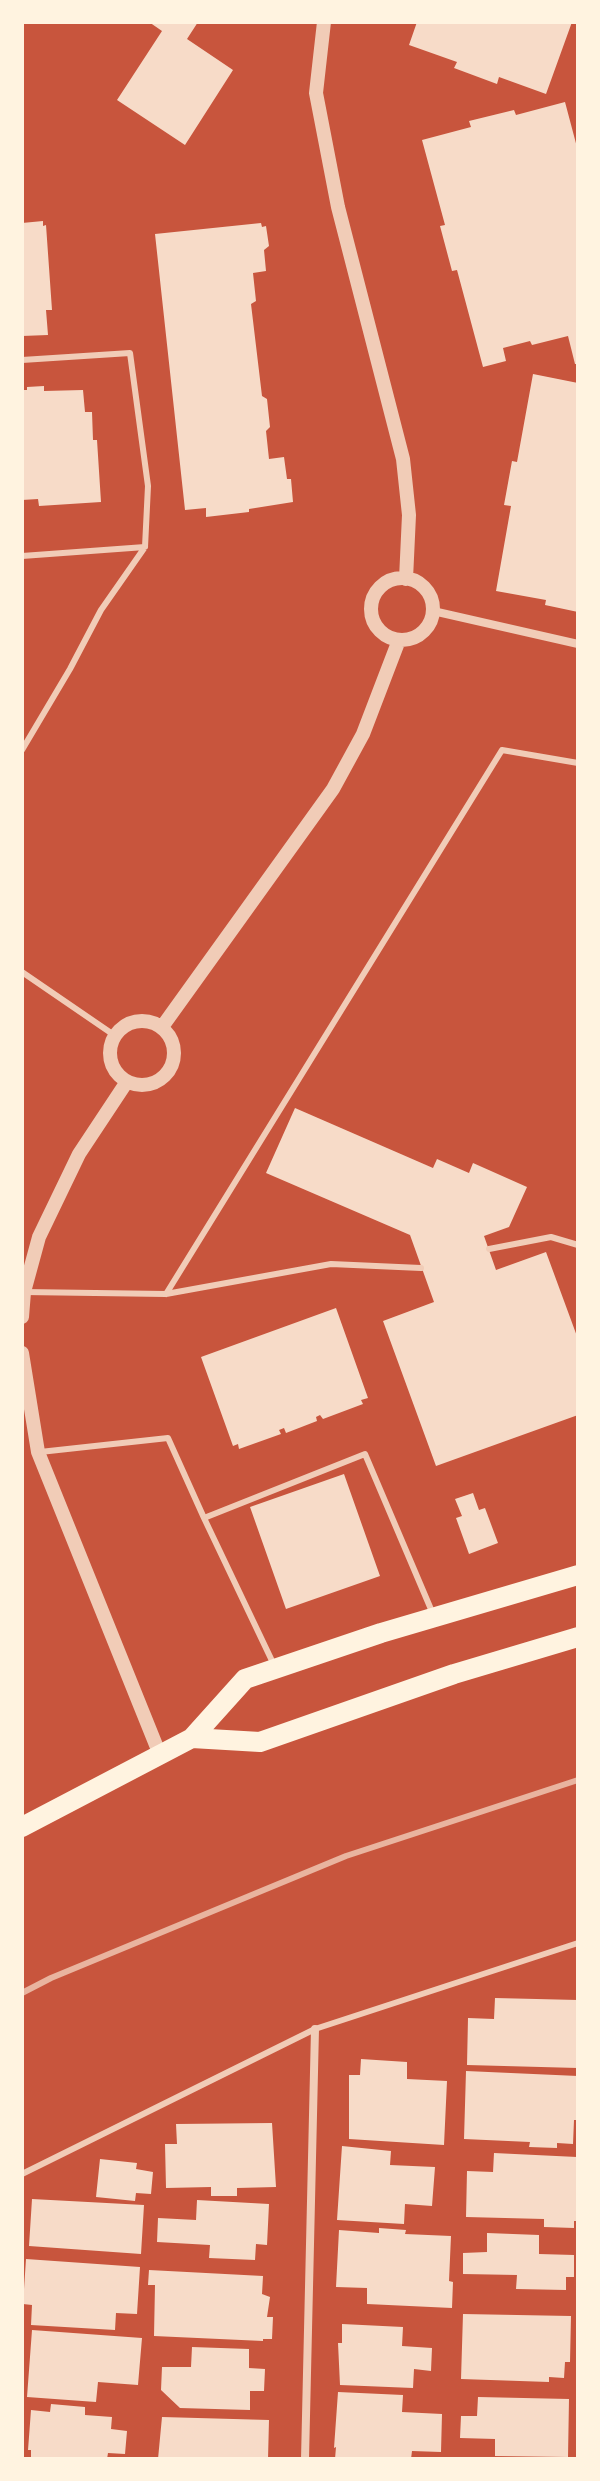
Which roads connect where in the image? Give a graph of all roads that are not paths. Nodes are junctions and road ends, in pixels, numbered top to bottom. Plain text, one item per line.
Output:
1 (324, 22) edge
2 (22, 360) edge
3 (145, 547) junction
4 (22, 556) edge
5 (406, 579) junction
6 (433, 611) junction
7 (399, 640) junction
8 (578, 644) edge
9 (22, 750) edge
10 (578, 763) edge
11 (22, 972) edge
12 (162, 1027) junction
13 (114, 1035) junction
14 (126, 1083) junction
15 (578, 1245) edge
16 (489, 1249) dead end
17 (421, 1268) dead end
18 (24, 1292) junction
19 (166, 1294) junction
20 (22, 1317) edge
21 (22, 1353) edge
22 (38, 1452) junction
23 (204, 1518) junction
24 (578, 1575) edge
25 (434, 1617) junction
26 (578, 1637) edge
27 (276, 1668) junction
28 (192, 1738) junction
29 (160, 1755) junction
30 (22, 1827) edge
31 (578, 1943) edge
32 (315, 2029) junction
33 (22, 2174) edge
34 (305, 2459) edge

1 - 5 street
2 - 3 lane
3 - 4 lane
3 - 9 lane
5 - 6 street
5 - 7 street
6 - 7 street
6 - 8 street
7 - 12 street
10 - 19 lane
11 - 13 lane
12 - 13 street
12 - 14 street
13 - 14 street
14 - 18 street
15 - 16 lane
17 - 19 lane
18 - 19 lane
18 - 20 street
21 - 22 street
22 - 23 lane
22 - 29 street
23 - 25 lane
23 - 27 lane
24 - 25 main road
25 - 27 main road
26 - 28 main road
27 - 28 main road
28 - 29 main road
29 - 30 main road
31 - 32 lane
32 - 33 lane
32 - 34 street

